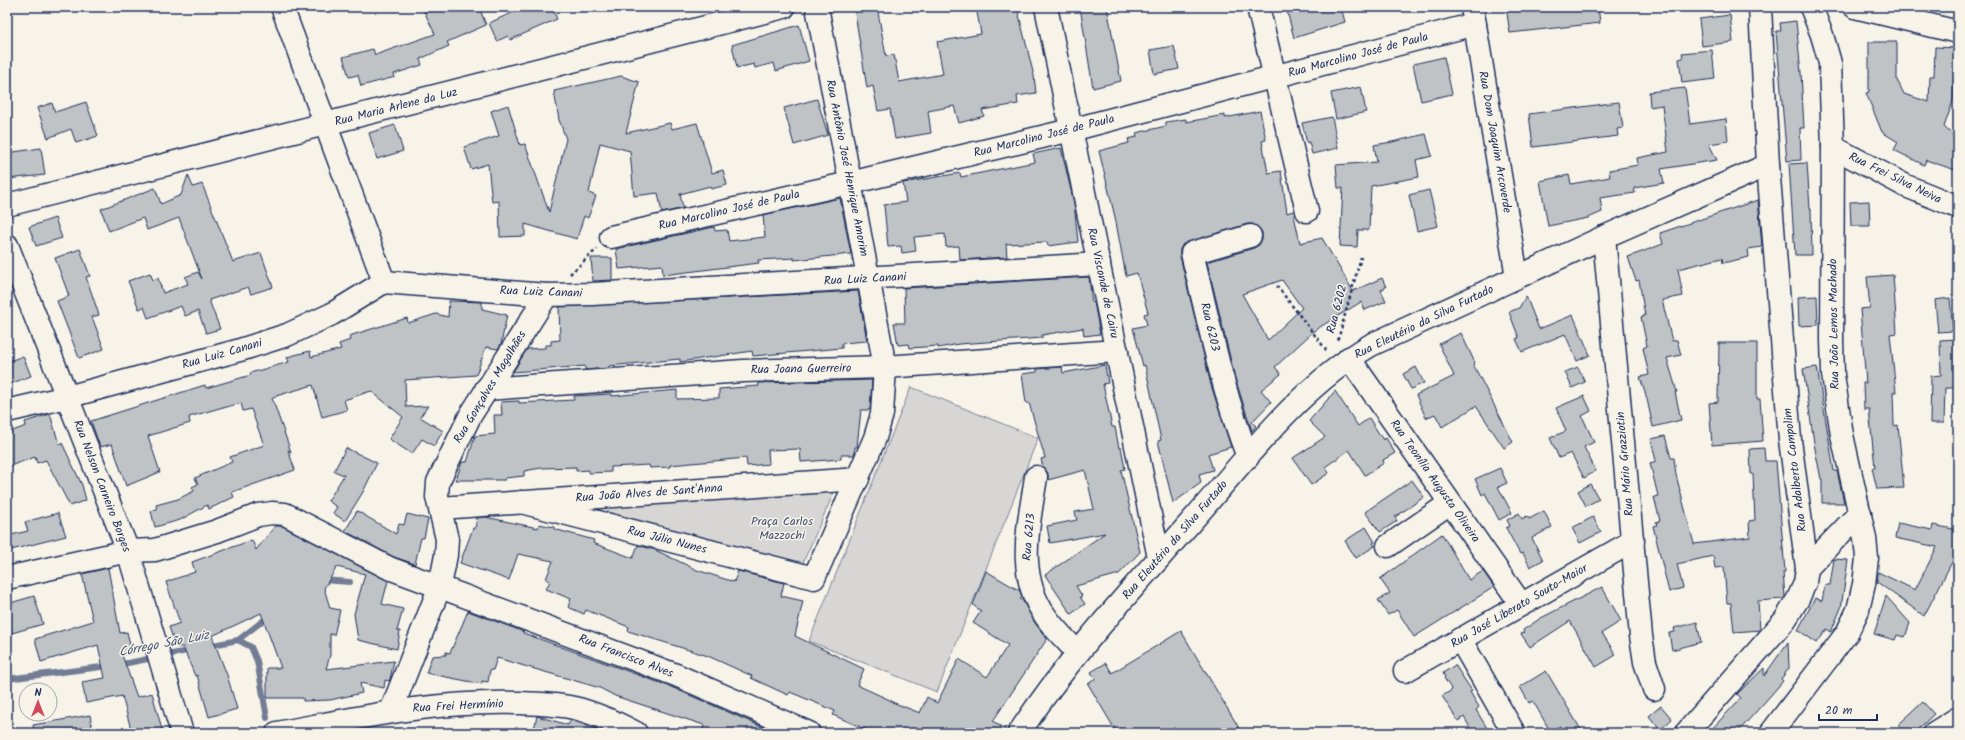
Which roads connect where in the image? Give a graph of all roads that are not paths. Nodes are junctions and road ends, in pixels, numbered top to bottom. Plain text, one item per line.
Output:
1 (282, 7) edge
2 (784, 7) edge
3 (817, 7) edge
4 (1046, 7) edge
5 (1258, 7) edge
6 (1811, 7) edge
7 (1855, 7) edge
8 (1766, 9) edge
9 (1473, 15) edge
10 (1958, 32) edge
11 (1275, 77) junction
12 (326, 125) junction
13 (1071, 130) junction
14 (1833, 147) junction
15 (1768, 165) junction
16 (850, 183) junction
17 (7, 205) edge
18 (1958, 207) edge
19 (1307, 211) dead end
20 (611, 236) road end
21 (1250, 236) dead end
22 (1604, 237) junction
23 (7, 245) edge
24 (1099, 264) junction
25 (1517, 277) junction
26 (868, 279) junction
27 (384, 282) junction
28 (547, 295) junction
29 (1117, 351) junction
30 (1342, 355) junction
31 (885, 367) junction
32 (486, 389) junction
33 (67, 397) junction
34 (7, 411) edge
35 (1248, 457) junction
36 (1036, 477) dead end
37 (858, 479) junction
38 (521, 502) junction
39 (1450, 503) junction
40 (440, 508) junction
41 (1860, 514) junction
42 (1633, 541) junction
43 (1388, 546) dead end
44 (128, 551) junction
45 (1159, 558) junction
46 (1806, 568) junction
47 (7, 578) edge
48 (814, 578) joint
49 (440, 586) junction
50 (1521, 604) junction
51 (1460, 639) junction
52 (1077, 652) junction
53 (1405, 671) dead end
54 (1654, 689) dead end
55 (391, 711) junction
56 (1958, 718) edge
57 (182, 733) edge
58 (277, 733) edge
59 (636, 733) edge
60 (809, 733) edge
61 (1020, 733) edge
62 (1514, 733) edge
63 (1686, 733) edge
64 (1771, 733) edge
65 (1934, 733) edge

1 - 12 street
2 - 12 street, Rua Maria Arlene da Luz
3 - 16 street, Rua Antônio José Henrique Amorim
4 - 13 street, Rua Visconde de Cairu
5 - 11 street
6 - 14 street, Rua João Lemos Machado
7 - 10 street
8 - 15 street
9 - 11 street, Rua Marcolino José de Paula
9 - 25 street, Rua Dom Joaquim Arcoverde
11 - 13 street, Rua Marcolino José de Paula
11 - 19 street
12 - 17 street, Rua Maria Arlene da Luz
12 - 27 street
13 - 16 street, Rua Marcolino José de Paula
13 - 24 street, Rua Visconde de Cairu
14 - 18 street, Rua Frei Silva Neiva
14 - 41 street, Rua João Lemos Machado
15 - 22 street, Rua Eleutério da Silva Furtado
15 - 46 street, Rua Adalberto Campolim
16 - 20 street, Rua Marcolino José de Paula
16 - 26 street, Rua Antônio José Henrique Amorim
21 - 35 street, Rua 6203
22 - 25 street, Rua Eleutério da Silva Furtado
22 - 42 street, Rua Mário Grazziotin
23 - 33 street, Rua Nelson Carneiro Borges
24 - 26 street, Rua Luiz Canani
24 - 29 street, Rua Visconde de Cairu
25 - 30 street, Rua Eleutério da Silva Furtado
26 - 28 street, Rua Luiz Canani
26 - 31 street, Rua Antônio José Henrique Amorim
27 - 28 street, Rua Luiz Canani
27 - 33 street, Rua Luiz Canani
28 - 32 street, Rua Gonçalves Magalhães
29 - 31 street, Rua Joana Guerreiro
29 - 45 street, Rua Visconde de Cairu
30 - 35 street, Rua Eleutério da Silva Furtado
30 - 39 street, Rua Teonília Augusta Oliveira
31 - 32 street, Rua Joana Guerreiro
31 - 37 street, Rua Antônio José Henrique Amorim
32 - 40 street, Rua Gonçalves Magalhães
33 - 34 street, Rua Luiz Canani
33 - 44 street, Rua Nelson Carneiro Borges
35 - 45 street, Rua Eleutério da Silva Furtado
36 - 52 street, Rua 6213
37 - 38 street, Rua João Alves de Sant'Anna
37 - 48 street, Rua Antônio José Henrique Amorim
38 - 40 street, Rua João Alves de Sant'Anna
38 - 48 street, Rua Júlio Nunes
39 - 43 street
39 - 50 street, Rua Teonília Augusta Oliveira
40 - 49 street, Rua Gonçalves Magalhães
41 - 46 street
41 - 64 street, Rua João Lemos Machado
42 - 50 street, Rua José Liberato Souto-Maior
42 - 54 street, Rua Mário Grazziotin
44 - 47 street, Rua Francisco Alves
44 - 49 street, Rua Francisco Alves
44 - 57 street, Rua Nelson Carneiro Borges
45 - 52 street, Rua Eleutério da Silva Furtado
46 - 63 street, Rua Adalberto Campolim
49 - 55 street, Rua Gonçalves Magalhães
49 - 60 street, Rua Francisco Alves
50 - 51 street, Rua José Liberato Souto-Maior
51 - 53 street, Rua José Liberato Souto-Maior
51 - 62 street
52 - 61 street, Rua Eleutério da Silva Furtado
55 - 58 street, Rua Frei Hermínio
55 - 59 street, Rua Frei Hermínio
56 - 65 street

